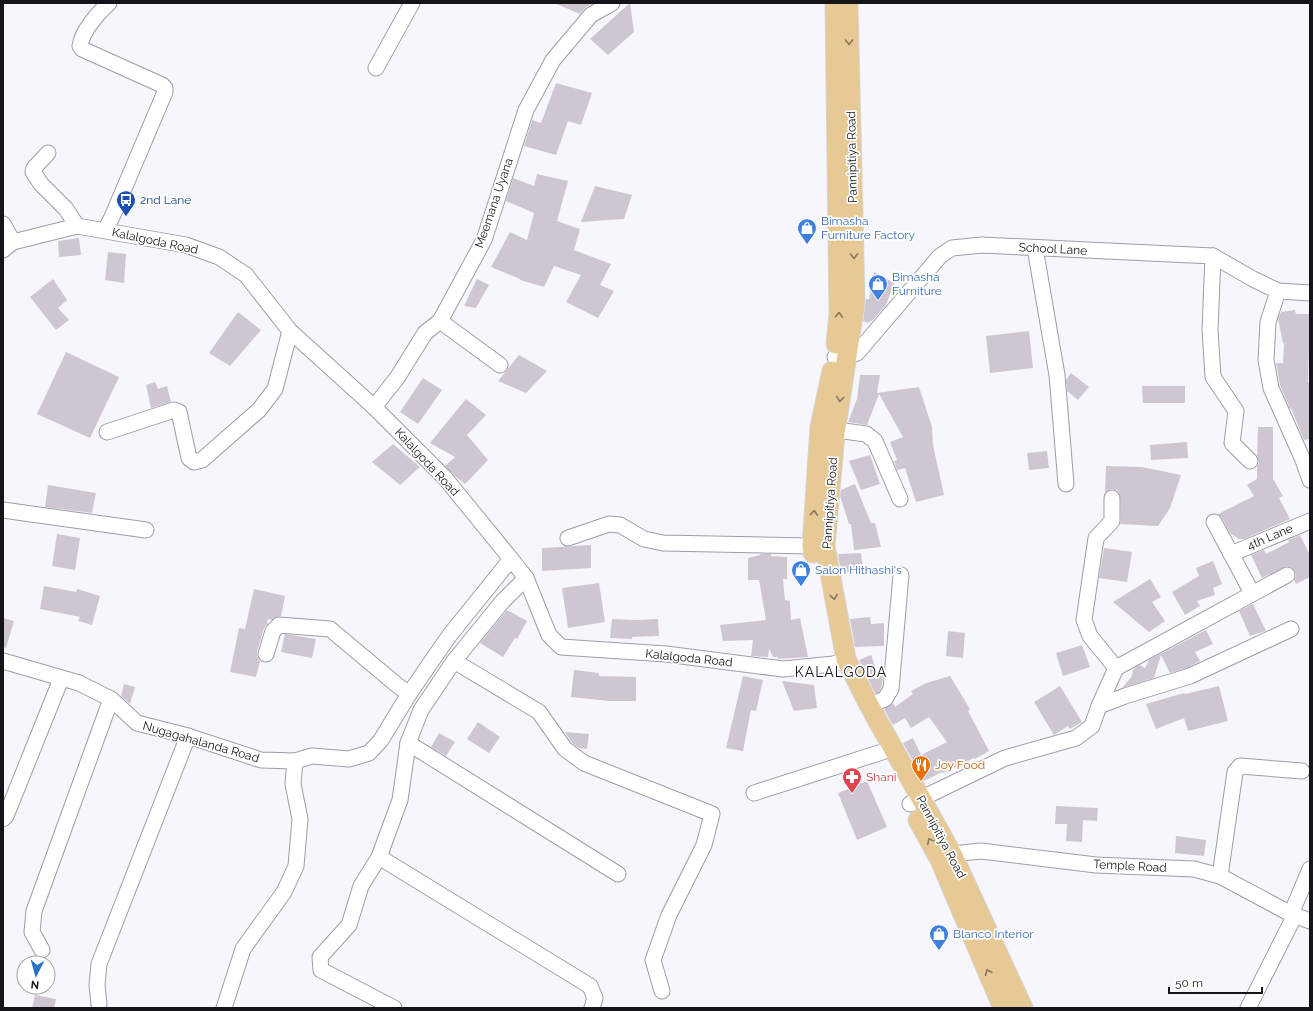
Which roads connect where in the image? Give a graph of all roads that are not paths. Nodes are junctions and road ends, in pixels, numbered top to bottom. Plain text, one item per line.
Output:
1 (109, 3) edge
2 (412, 3) edge
3 (612, 3) edge
4 (835, 3) edge
5 (848, 3) edge
6 (376, 68) dead end
7 (48, 153) dead end
8 (3, 224) edge
9 (77, 226) junction
10 (105, 230) junction
11 (8, 246) edge
12 (1035, 248) junction
13 (1213, 256) junction
14 (1278, 291) junction
15 (1310, 293) edge
16 (440, 321) junction
17 (290, 331) junction
18 (840, 357) junction
19 (500, 365) dead end
20 (374, 407) junction
21 (107, 432) dead end
22 (835, 433) junction
23 (1250, 461) dead end
24 (1310, 480) edge
25 (1066, 484) dead end
26 (1112, 498) dead end
27 (900, 499) dead end
28 (3, 510) edge
29 (1310, 520) edge
30 (1214, 522) dead end
31 (146, 530) dead end
32 (568, 538) dead end
33 (812, 546) junction
34 (1231, 554) junction
35 (511, 559) junction
36 (901, 575) dead end
37 (1287, 575) dead end
38 (526, 578) junction
39 (1252, 593) junction
40 (1291, 629) dead end
41 (266, 654) dead end
42 (3, 661) edge
43 (454, 661) junction
44 (840, 662) junction
45 (1116, 668) junction
46 (61, 679) junction
47 (409, 694) junction
48 (111, 699) junction
49 (869, 705) junction
50 (1099, 706) junction
51 (188, 736) junction
52 (408, 743) junction
53 (882, 752) junction
54 (295, 761) junction
55 (1302, 772) dead end
56 (754, 793) dead end
57 (915, 801) junction
58 (3, 819) edge
59 (379, 857) junction
60 (946, 857) junction
61 (1310, 869) edge
62 (618, 874) dead end
63 (1220, 876) junction
64 (1293, 915) junction
65 (1310, 921) edge
66 (42, 950) dead end
67 (662, 991) dead end
68 (99, 1004) dead end
69 (224, 1008) edge
70 (394, 1008) edge
71 (592, 1008) edge
72 (1004, 1008) edge
73 (1023, 1008) edge
74 (1248, 1008) edge

1 - 10 street
2 - 6 street
3 - 16 street, Meemana Uyana
18 -> 4 main road, Pannipitiya Road
5 -> 18 main road, Pannipitiya Road
7 - 9 street
8 - 11 street
9 - 10 street, Kalalgoda Road
9 - 11 street, Kalalgoda Road
10 - 17 street, Kalalgoda Road
12 - 13 street, School Lane
12 - 18 street, School Lane
12 - 25 street
13 - 14 street, School Lane
13 - 23 street
14 - 15 street, School Lane
14 - 24 street
16 - 19 street
16 - 20 street, Meemana Uyana
17 - 20 street, Kalalgoda Road
17 - 21 street
18 -> 22 main road, Pannipitiya Road
33 -> 18 main road, Pannipitiya Road
20 - 35 street, Kalalgoda Road
22 - 27 street
22 -> 44 main road, Pannipitiya Road
26 - 45 street
28 - 31 street
29 - 34 street, 4th Lane
30 - 34 street
32 - 33 street
33 - 44 main road, Pannipitiya Road
34 - 39 street
35 - 38 street, Kalalgoda Road
35 - 47 street, Nugagahalanda Road
36 - 49 street
37 - 39 street
38 - 43 street
38 - 44 street, Kalalgoda Road
39 - 45 street
40 - 50 street
41 - 47 street
42 - 46 street, Nugagahalanda Road
43 - 52 street
43 - 67 street
44 - 49 main road, Pannipitiya Road
44 - 53 main road, Pannipitiya Road
45 - 50 street
46 - 48 street, Nugagahalanda Road
46 - 58 street
47 - 54 street, Nugagahalanda Road
48 - 51 street, Nugagahalanda Road
48 - 66 street
49 - 57 main road, Pannipitiya Road
50 - 57 street
51 - 54 street, Nugagahalanda Road
51 - 68 street
52 - 59 street
52 - 62 street
53 - 56 street
53 - 57 main road, Pannipitiya Road
54 - 69 street
55 - 63 street
57 - 60 main road, Pannipitiya Road
59 - 70 street
59 - 71 street
60 - 63 street, Temple Road
72 -> 60 main road, Pannipitiya Road
60 - 73 main road, Pannipitiya Road
61 - 64 street
63 - 64 street, Temple Road
64 - 65 street, Temple Road
64 - 74 street

